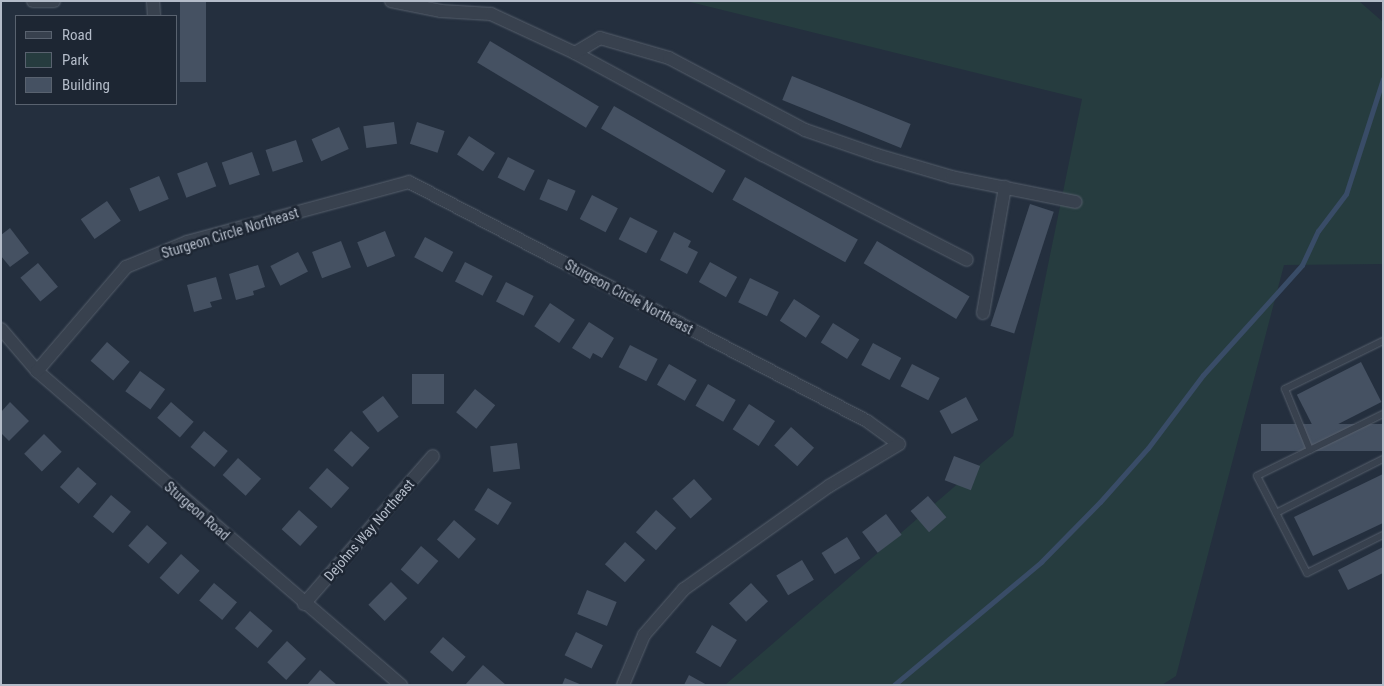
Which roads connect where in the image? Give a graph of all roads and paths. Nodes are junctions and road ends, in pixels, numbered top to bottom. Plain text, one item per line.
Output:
1 (33, 1) edge
2 (54, 1) edge
3 (153, 1) edge
4 (391, 1) edge
5 (154, 15) edge
6 (575, 53) junction
7 (1005, 187) junction
8 (1076, 202) dead end
9 (967, 260) dead end
10 (983, 313) dead end
11 (1, 329) edge
12 (1383, 341) edge
13 (37, 371) junction
14 (1383, 414) edge
15 (1310, 450) junction
16 (434, 456) dead end
17 (1383, 459) edge
18 (1276, 513) junction
19 (1383, 535) edge
20 (304, 604) junction
21 (401, 685) edge
22 (623, 685) edge

1 - 2 street
3 - 5 street
4 - 6 street
6 - 7 street
6 - 9 street
7 - 8 street
7 - 10 street
11 - 13 street, Sturgeon Road
12 - 15 lane
13 - 20 street, Sturgeon Road
13 - 22 street, Sturgeon Circle Northeast
14 - 15 lane
15 - 18 lane
16 - 20 street, Dejohns Way Northeast
17 - 18 lane
18 - 19 lane
20 - 21 street, Sturgeon Road

